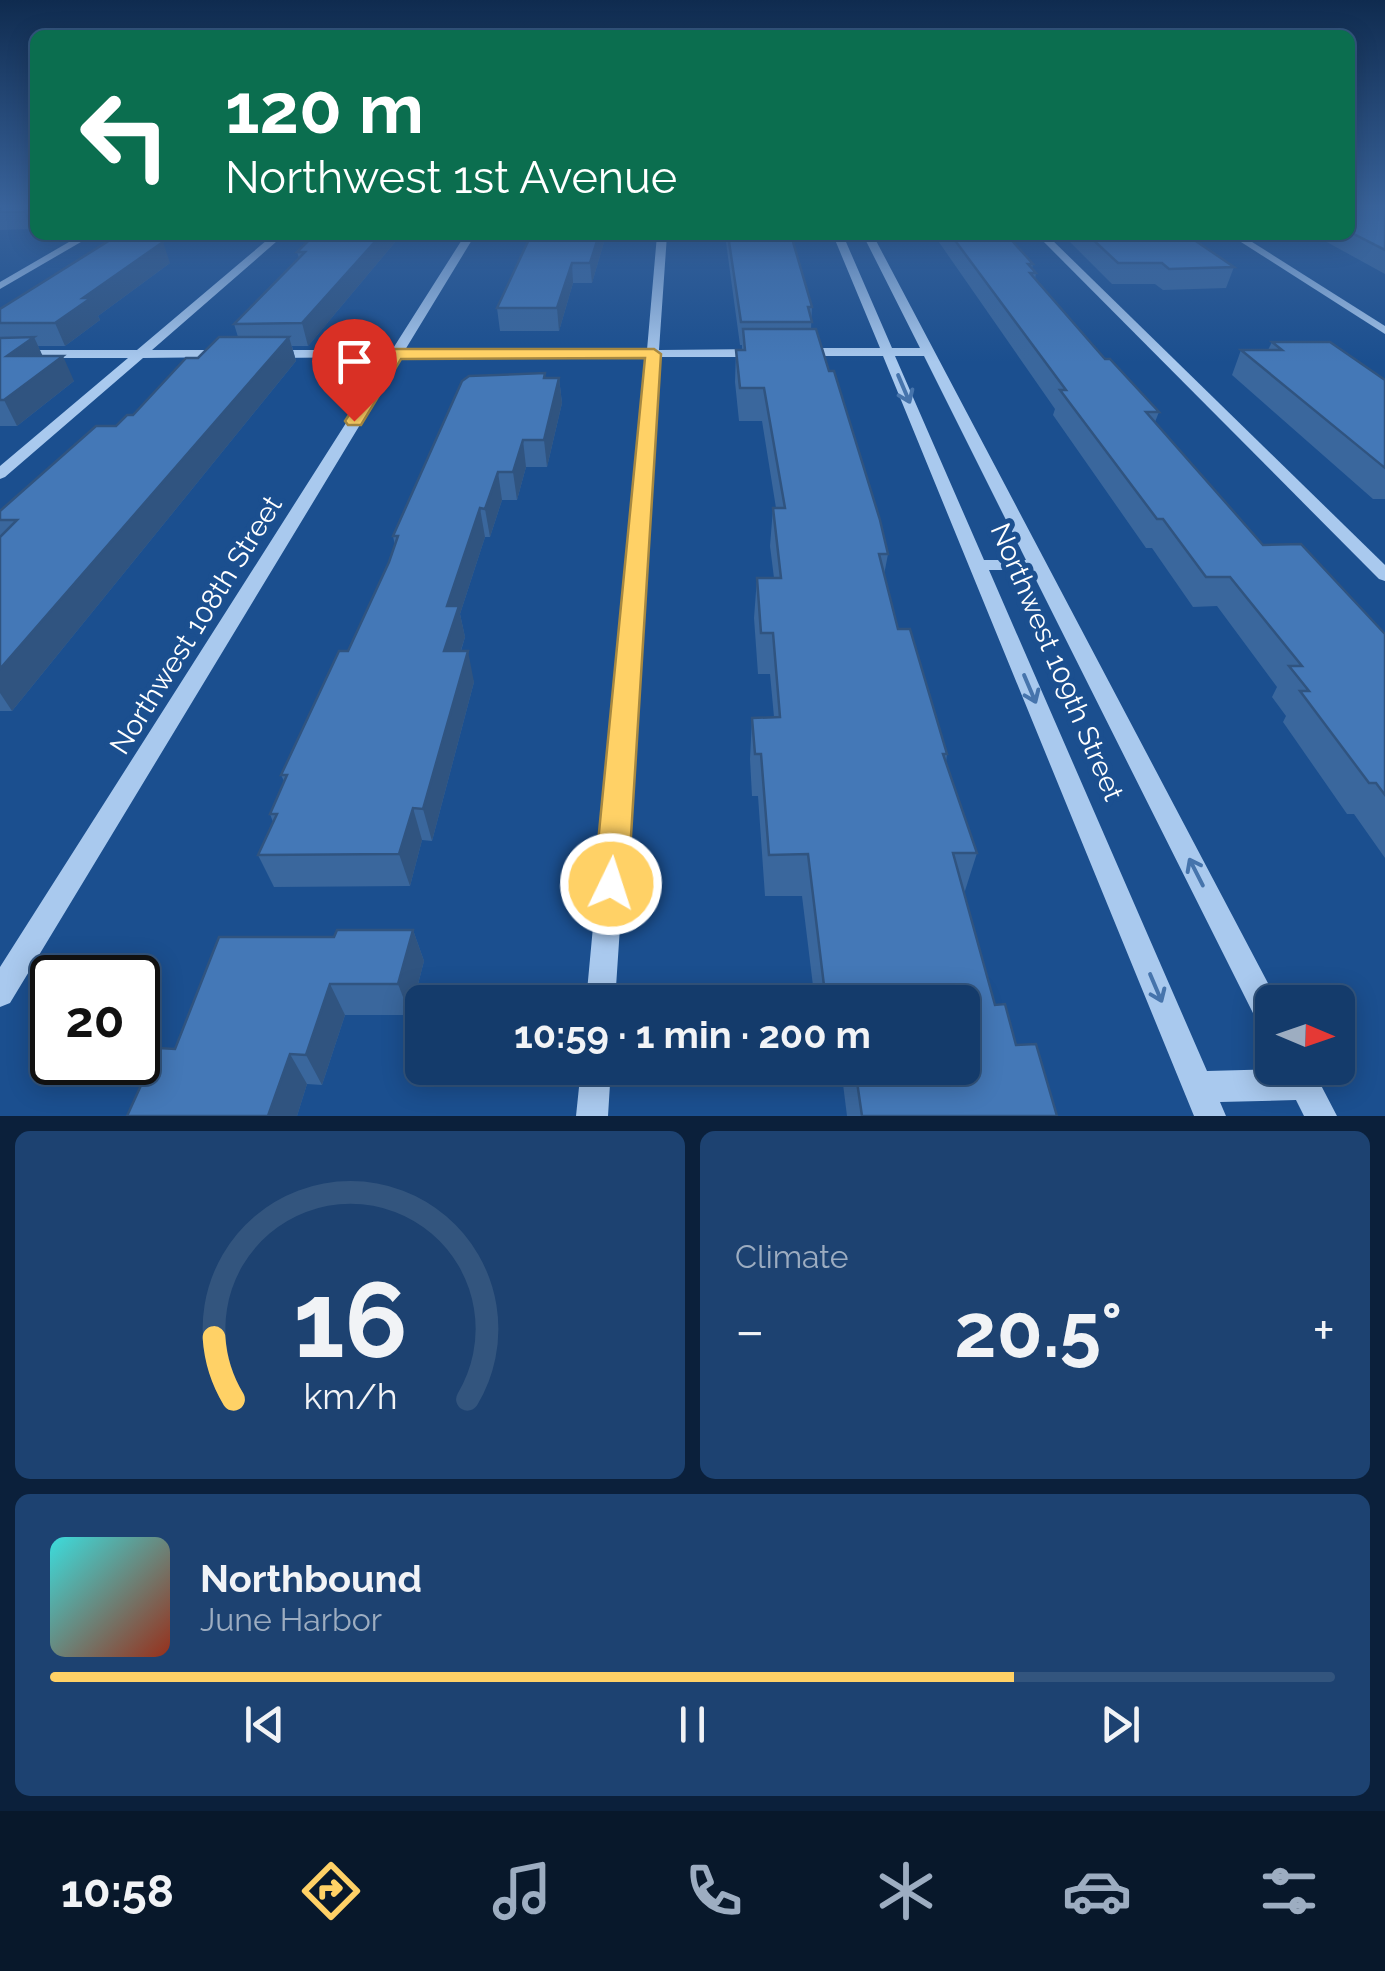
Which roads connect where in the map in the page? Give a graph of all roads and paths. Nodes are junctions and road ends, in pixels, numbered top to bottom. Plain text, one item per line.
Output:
1 (50, 257) edge
2 (253, 257) edge
3 (456, 257) edge
4 (661, 257) edge
5 (848, 257) edge
6 (880, 257) edge
7 (1064, 257) edge
8 (1269, 257) edge
9 (0, 286) edge
10 (1385, 332) edge
11 (786, 352) edge
12 (888, 352) junction
13 (928, 352) junction
14 (767, 353) edge
15 (0, 354) edge
16 (140, 354) junction
17 (238, 354) edge
18 (258, 354) edge
19 (396, 354) junction
20 (654, 354) junction
21 (0, 474) edge
22 (978, 565) junction
23 (1038, 565) junction
24 (1385, 575) edge
25 (602, 985) edge
26 (1255, 989) edge
27 (0, 993) edge
28 (595, 1085) edge
29 (1267, 1085) edge
30 (1305, 1085) edge
31 (1204, 1102) edge
32 (592, 1116) edge
33 (1321, 1116) edge

1 - 9 street
2 - 16 street
3 - 19 street, Northwest 108th Street
4 - 20 street
5 - 12 street, Northwest 109th Street
6 - 13 street, Northwest 109th Street
7 - 24 street
8 - 10 street
11 - 12 street
12 - 13 street
12 -> 22 street, Northwest 109th Street
13 - 23 street, Northwest 109th Street
14 - 20 street
15 - 16 street
16 - 17 street
16 - 21 street
18 - 19 street
19 - 20 street
19 - 27 street, Northwest 108th Street
20 - 25 street
22 - 23 street
22 -> 31 street, Northwest 109th Street
26 -> 23 street, Northwest 109th Street
28 - 32 street
29 - 31 street
30 - 33 street

